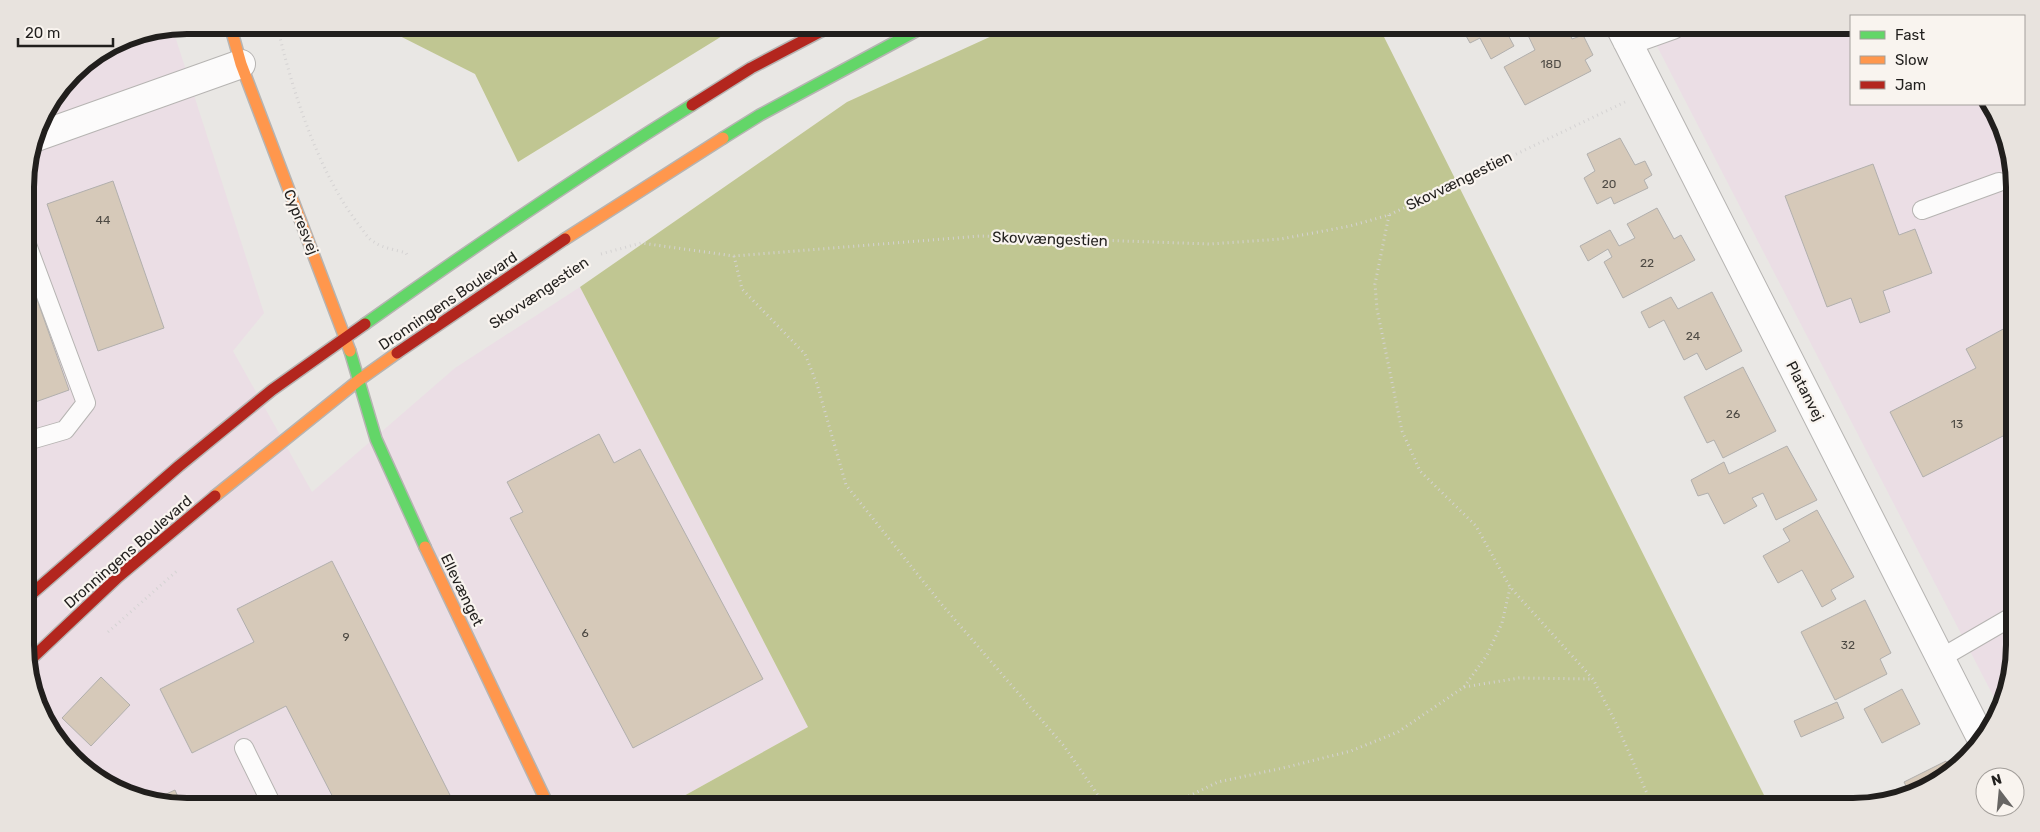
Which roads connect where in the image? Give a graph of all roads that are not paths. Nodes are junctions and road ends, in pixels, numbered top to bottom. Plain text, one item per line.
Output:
1 (233, 34) edge
2 (816, 34) edge
3 (910, 34) edge
4 (1624, 34) edge
5 (241, 64) junction
6 (44, 134) edge
7 (1999, 182) dead end
8 (1922, 210) dead end
9 (34, 263) edge
10 (346, 337) junction
11 (359, 380) junction
12 (34, 439) edge
13 (34, 591) edge
14 (2006, 620) edge
15 (34, 656) edge
16 (1941, 658) junction
17 (1978, 733) edge
18 (244, 748) dead end
19 (269, 798) edge
20 (545, 798) edge

1 - 5 main road, Cypresvej
2 - 10 main road, Dronningens Boulevard
3 - 11 main road, Dronningens Boulevard
4 - 16 street, Platanvej
5 - 6 street
5 - 10 main road, Cypresvej
7 - 8 lane
9 - 12 lane
10 - 11 main road, Cypresvej
10 - 13 main road, Dronningens Boulevard
11 - 15 main road, Dronningens Boulevard
11 - 20 main road, Ellevænget
14 - 16 lane
16 - 17 street, Platanvej
18 - 19 lane

